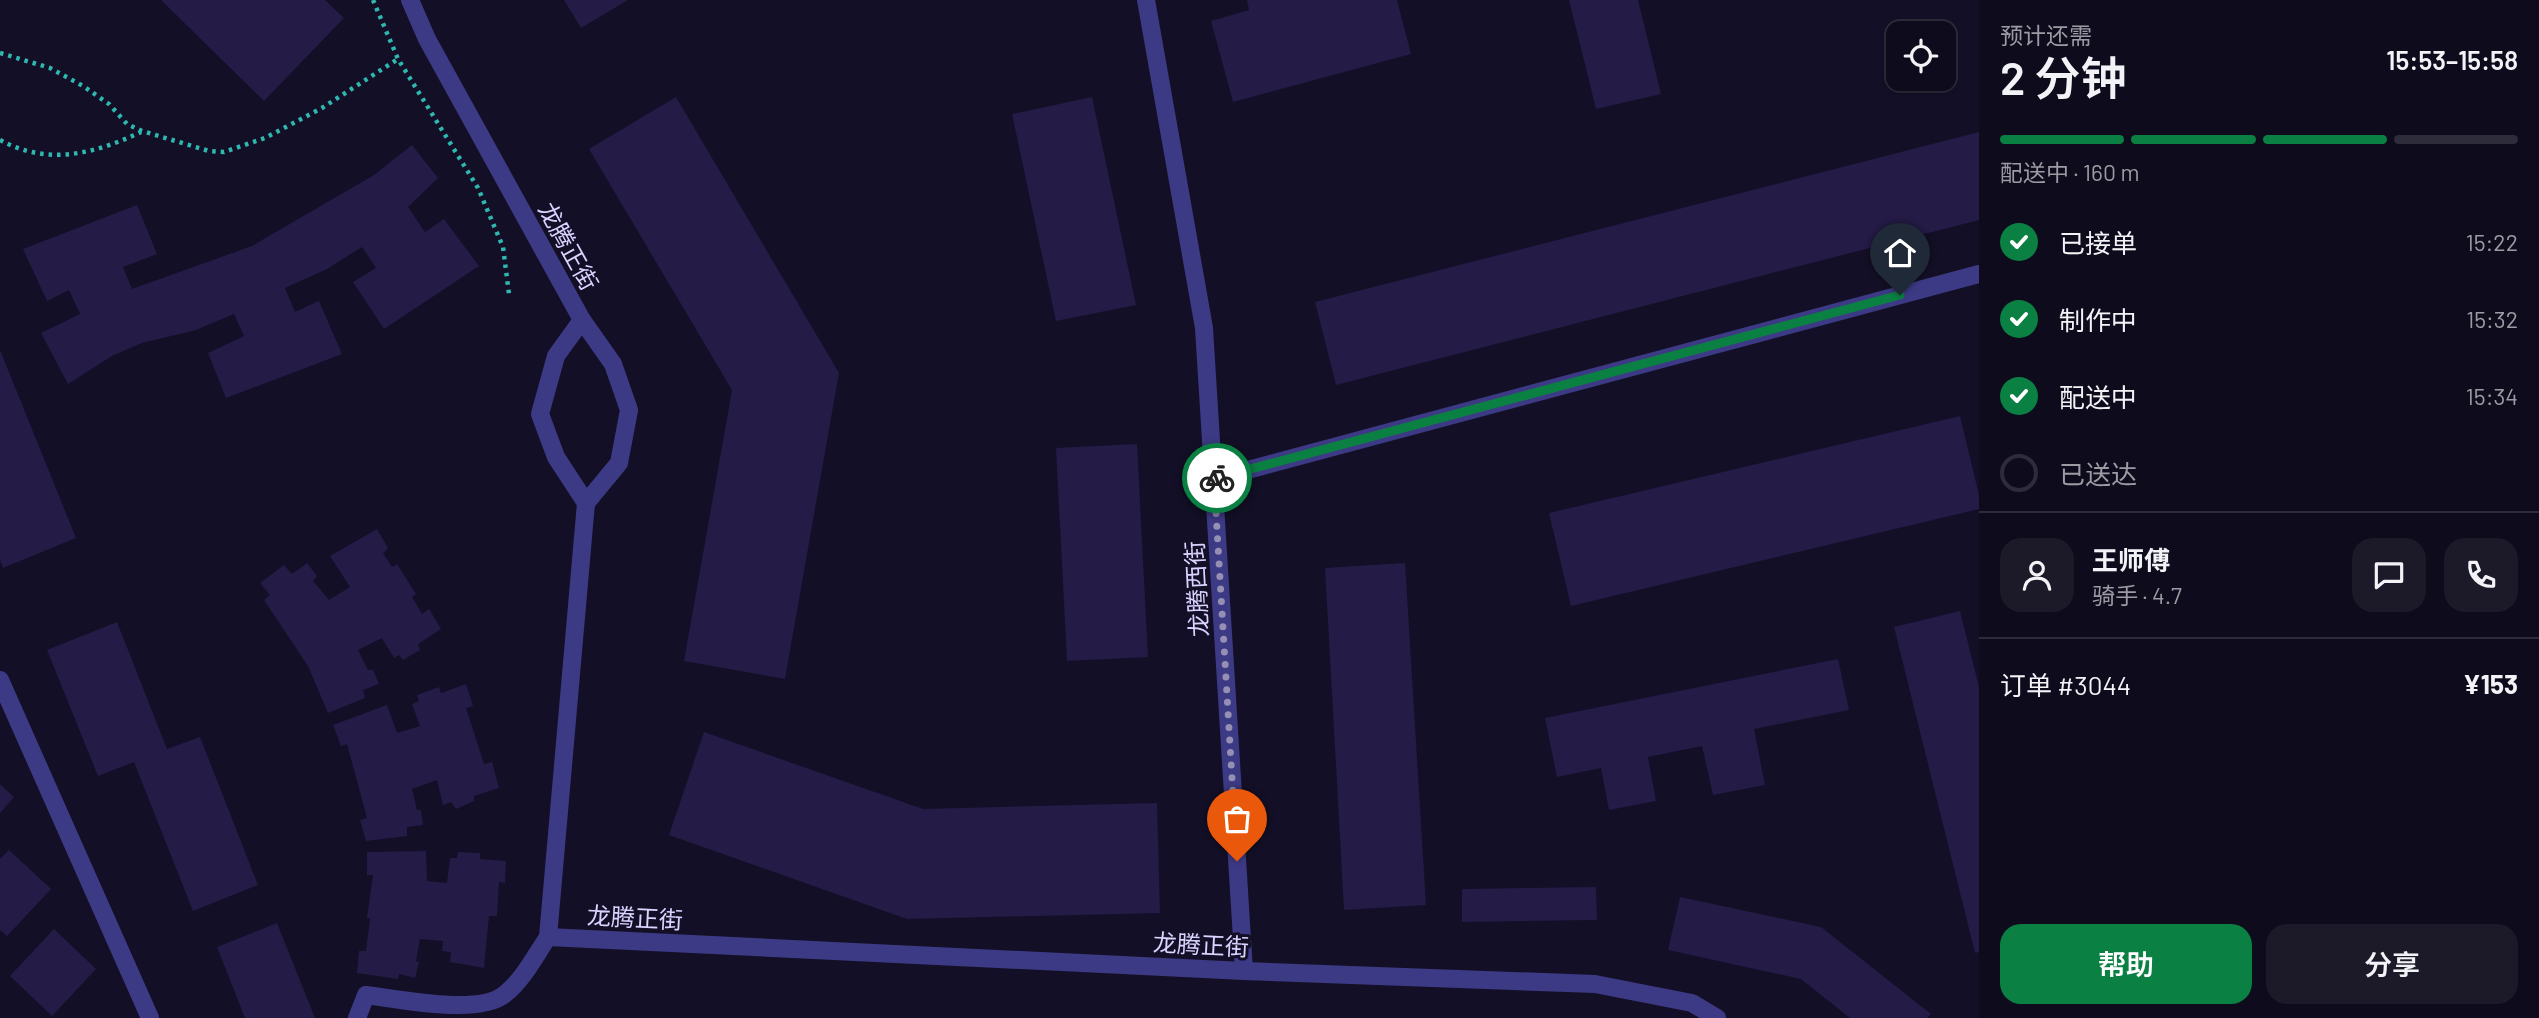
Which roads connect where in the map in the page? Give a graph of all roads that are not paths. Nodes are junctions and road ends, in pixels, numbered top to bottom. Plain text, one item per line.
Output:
1 (410, 0) edge
2 (1146, 0) edge
3 (1979, 274) edge
4 (582, 320) junction
5 (1214, 479) junction
6 (586, 503) junction
7 (0, 680) edge
8 (548, 937) junction
9 (1244, 971) junction
10 (150, 1018) edge
11 (357, 1018) edge
12 (1717, 1018) edge

1 - 4 street, 龙腾正街
2 - 5 street, 龙腾西街
3 - 5 street
4 - 6 street, 龙腾正街
4 - 6 street
5 - 9 street, 龙腾西街
6 - 8 street, 龙腾正街
7 - 10 street
8 - 9 street, 龙腾正街
8 - 11 street
9 - 12 street, 龙腾正街

